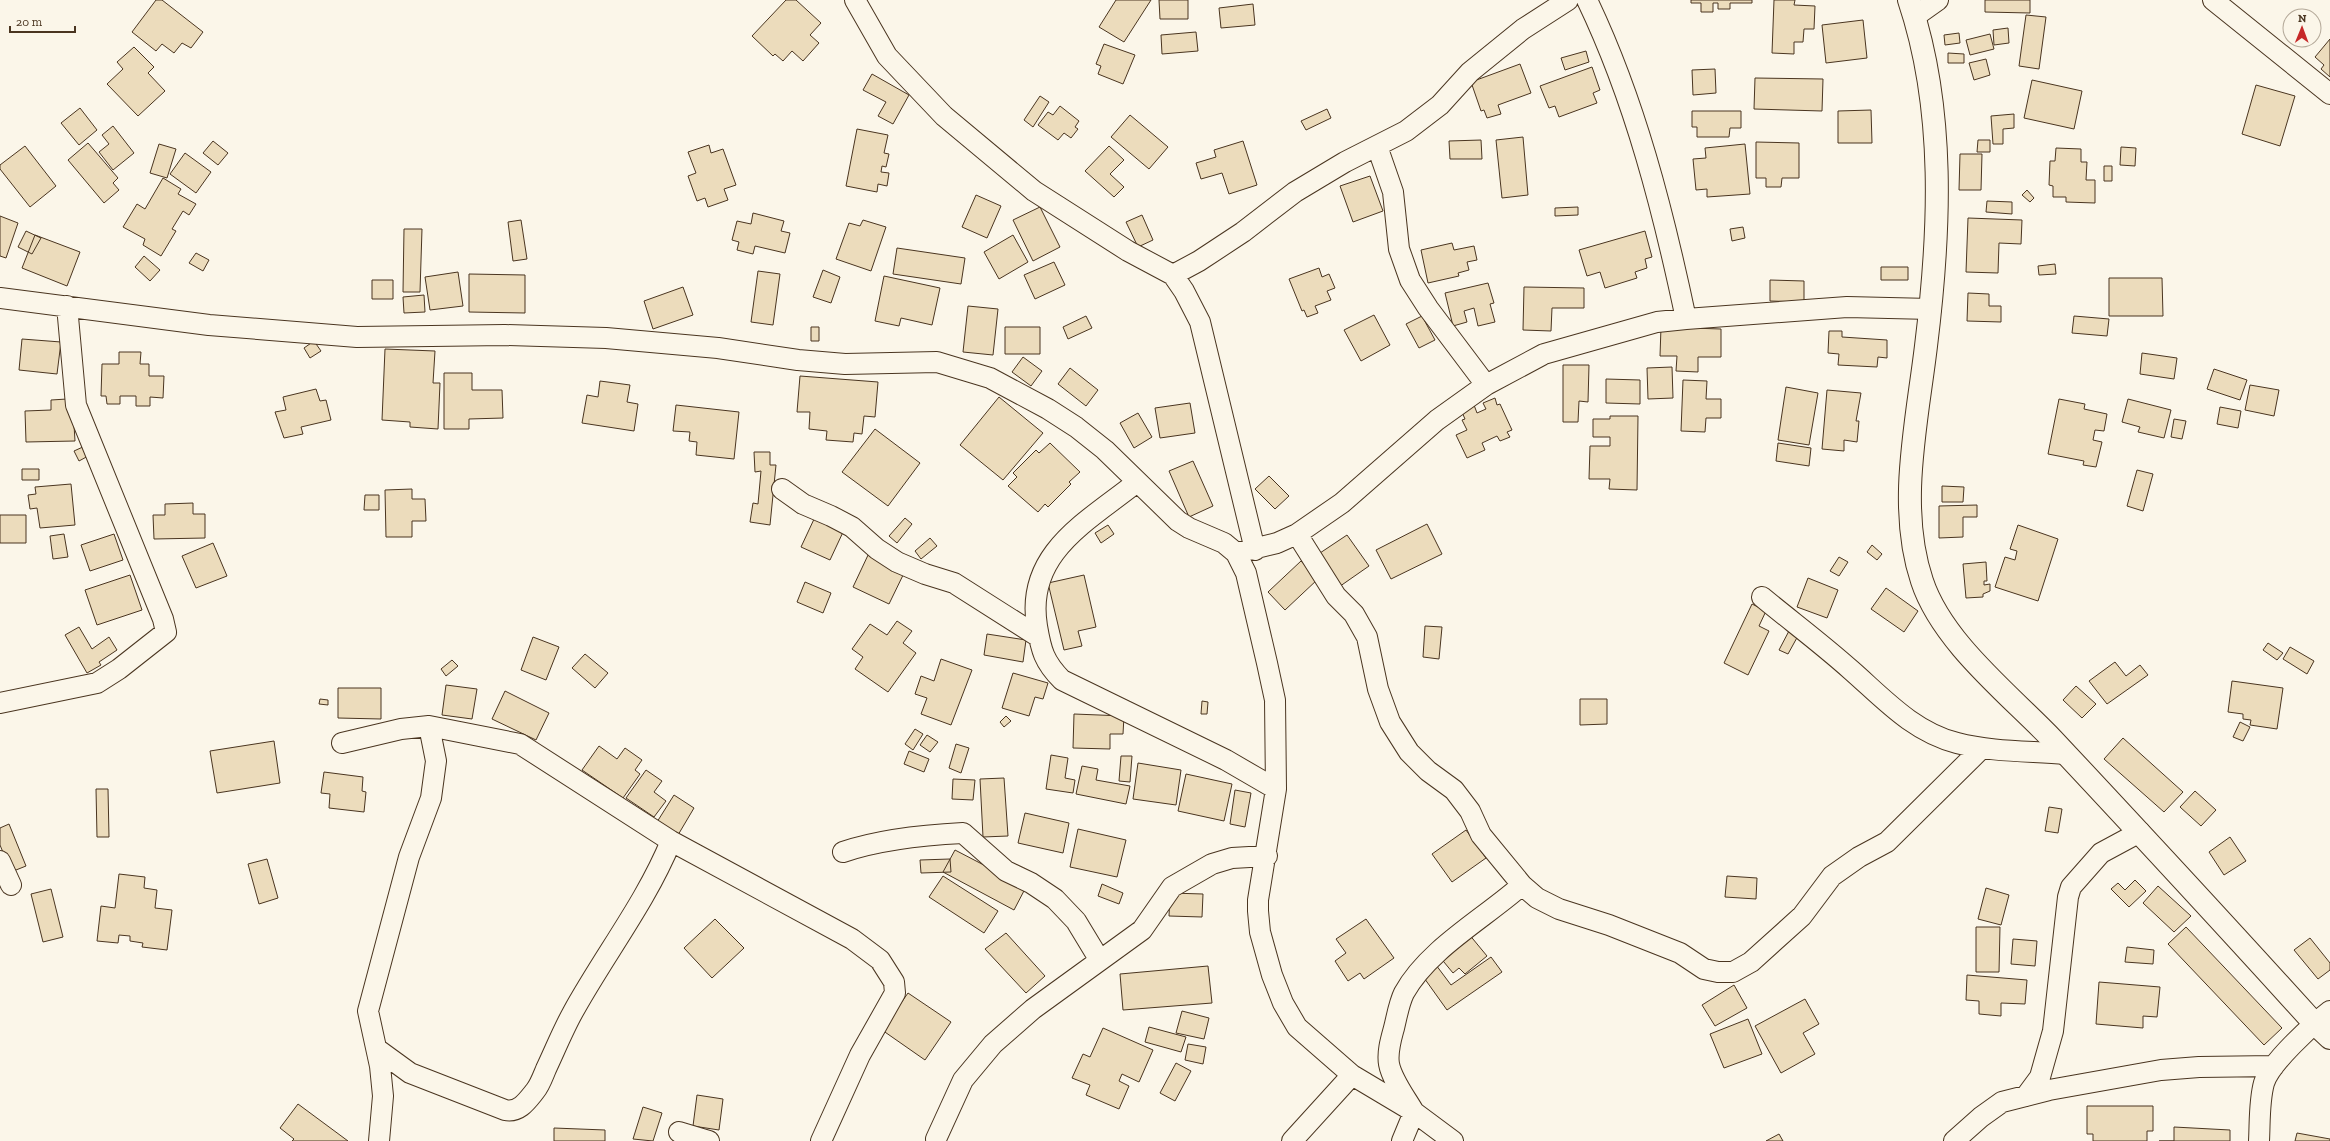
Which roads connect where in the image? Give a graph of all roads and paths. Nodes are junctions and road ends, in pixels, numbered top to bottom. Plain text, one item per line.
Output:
1 (855, 0) edge
2 (1568, 0) edge
3 (1586, 0) edge
4 (1938, 0) edge
5 (2213, 0) edge
6 (1912, 8) edge
7 (2330, 94) edge
8 (1377, 146) junction
9 (1173, 275) junction
10 (0, 298) edge
11 (67, 306) junction
12 (1931, 309) junction
13 (1686, 319) junction
14 (1486, 385) junction
15 (1137, 482) junction
16 (782, 489) dead end
17 (1297, 534) junction
18 (1246, 551) junction
19 (1762, 597) dead end
20 (1039, 637) junction
21 (0, 702) edge
22 (430, 726) junction
23 (342, 743) dead end
24 (1982, 748) junction
25 (2065, 754) junction
26 (1276, 789) junction
27 (2140, 832) junction
28 (671, 841) junction
29 (843, 852) dead end
30 (1267, 856) junction
31 (0, 861) edge
32 (11, 885) dead end
33 (1522, 885) junction
34 (1099, 960) junction
35 (2322, 1017) edge
36 (2330, 1038) edge
37 (377, 1049) junction
38 (2274, 1066) junction
39 (1352, 1075) junction
40 (2026, 1096) junction
41 (1414, 1112) junction
42 (679, 1132) dead end
43 (936, 1139) dead end
44 (379, 1141) edge
45 (709, 1141) edge
46 (821, 1141) edge
47 (1292, 1141) edge
48 (1402, 1141) edge
49 (1453, 1141) edge
50 (1954, 1141) edge
51 (2259, 1141) edge

1 - 9 street
2 - 8 street
3 - 13 street
4 - 6 street
5 - 7 street
6 - 12 street
8 - 9 street
8 - 14 street
9 - 18 street
10 - 11 street
11 - 15 street
11 - 21 street
12 - 13 street
12 - 25 street
13 - 14 street
14 - 17 street
15 - 18 street
15 - 20 street
16 - 20 street
17 - 18 street
17 - 33 street
18 - 26 street
19 - 24 street
20 - 26 street
22 - 23 street
22 - 28 street
22 - 37 street
24 - 25 street
24 - 33 street
25 - 27 street
26 - 30 street
27 - 35 street
27 - 40 street
28 - 37 street
28 - 46 street
29 - 34 street
30 - 34 street
30 - 39 street
31 - 32 street
33 - 41 street
34 - 43 street
35 - 36 street
35 - 38 street
37 - 44 street
38 - 40 street
38 - 51 street
39 - 41 street
39 - 47 street
40 - 50 street
41 - 48 street
41 - 49 street
42 - 45 street

